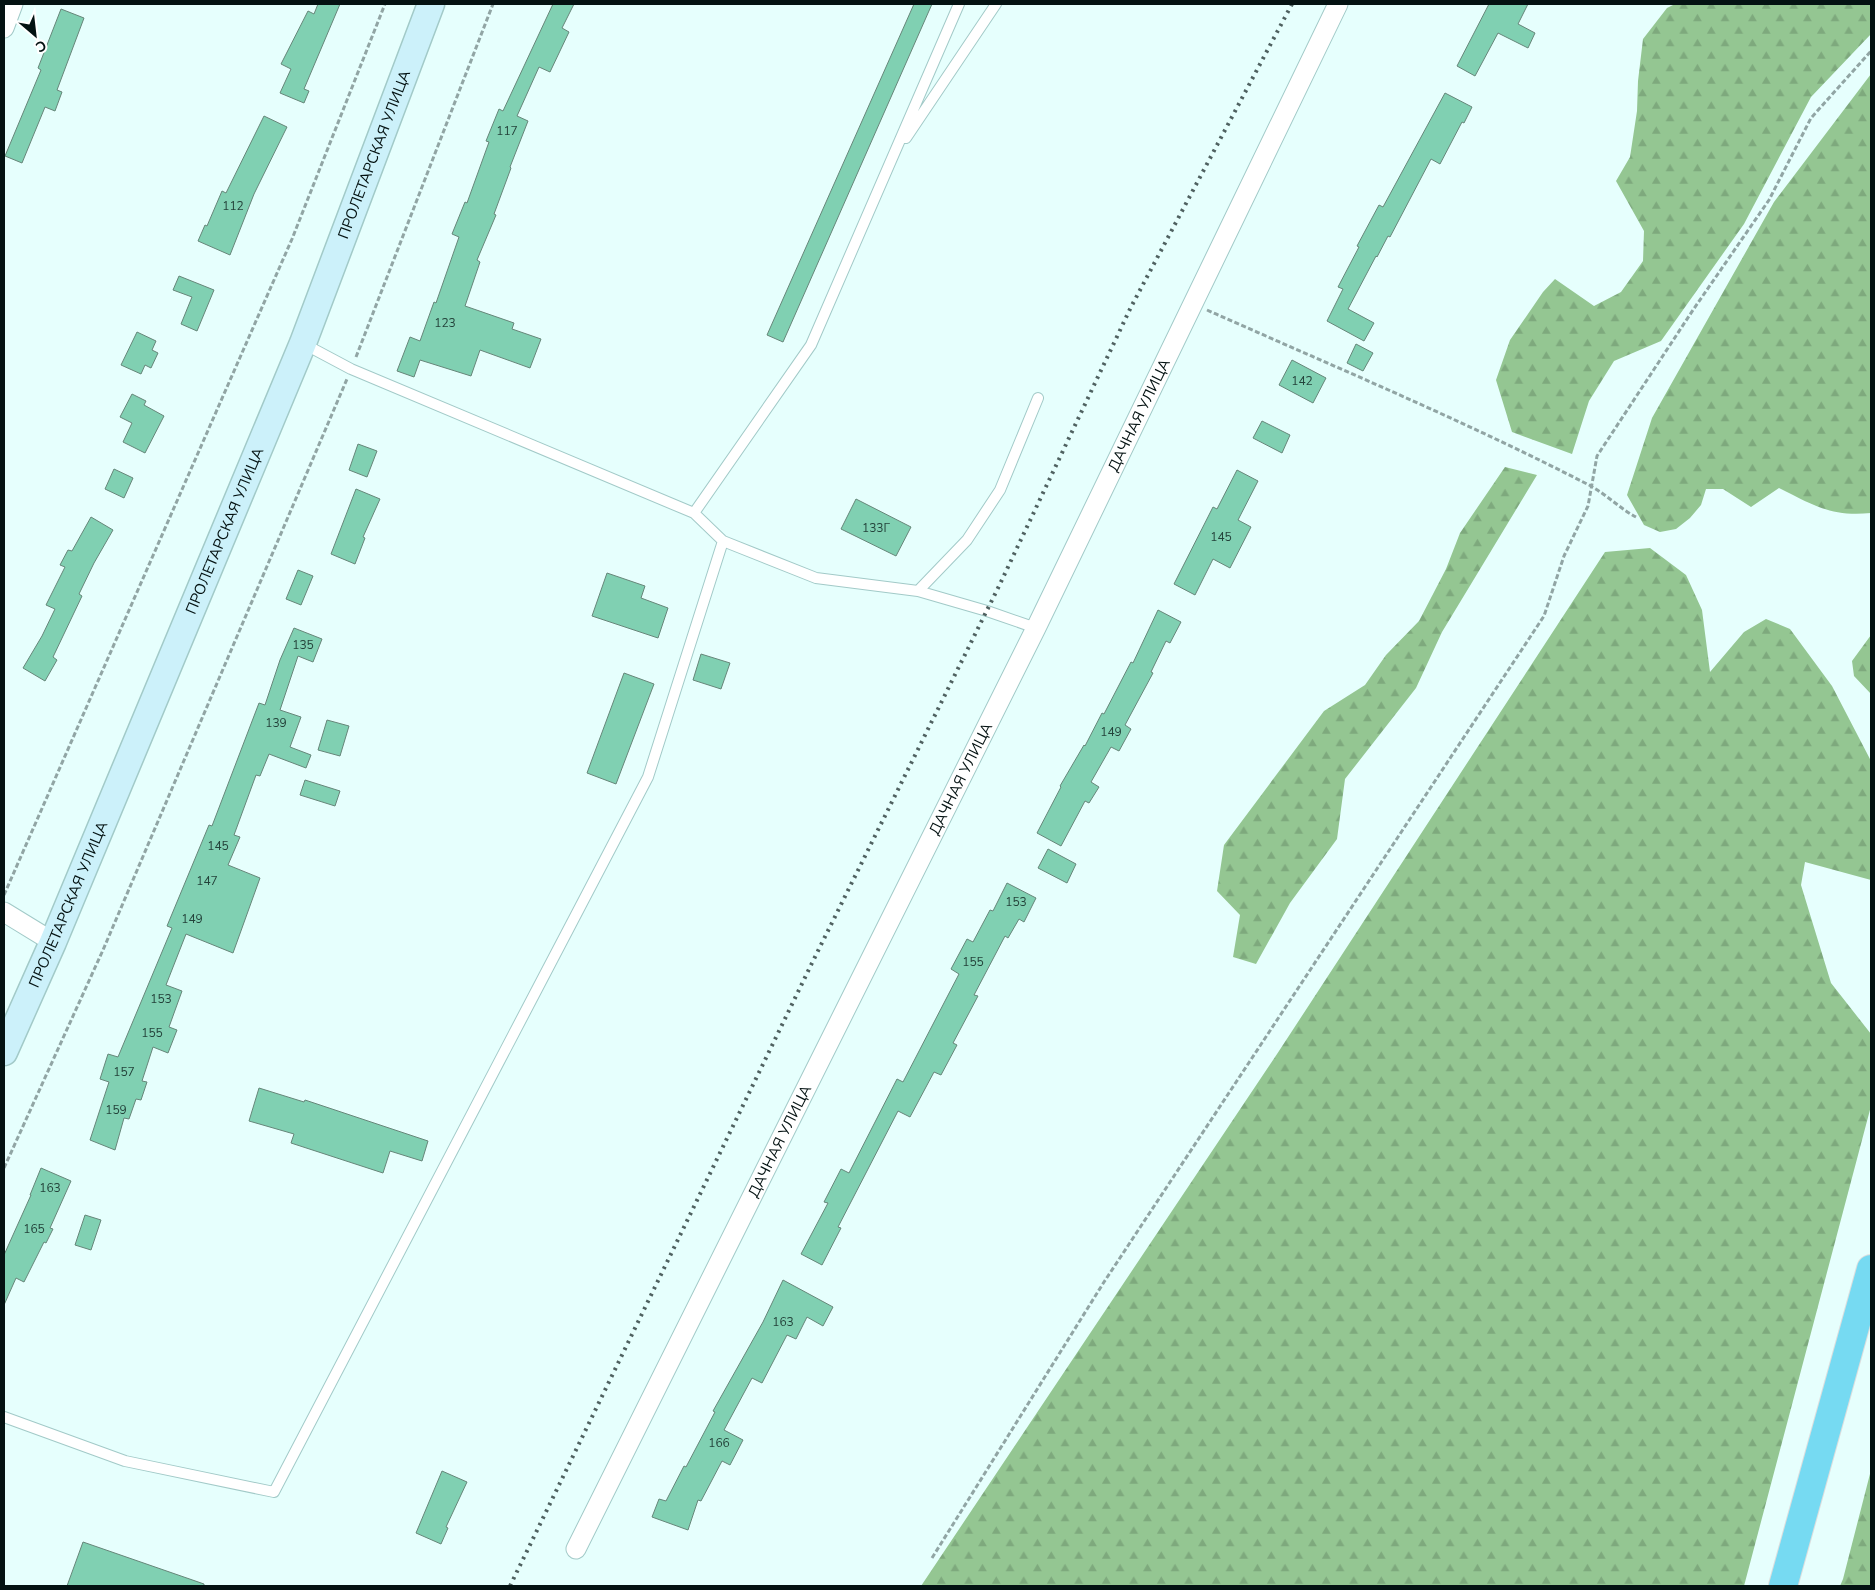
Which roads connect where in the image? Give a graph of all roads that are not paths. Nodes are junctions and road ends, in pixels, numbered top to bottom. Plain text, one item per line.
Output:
1 (13, 4) edge
2 (431, 4) edge
3 (959, 4) edge
4 (996, 4) edge
5 (1338, 4) edge
6 (4, 28) edge
7 (891, 160) junction
8 (303, 343) junction
9 (1038, 398) dead end
10 (694, 513) junction
11 (723, 541) junction
12 (918, 591) junction
13 (1036, 628) junction
14 (4, 912) edge
15 (52, 942) junction
16 (4, 1052) edge
17 (1871, 1269) edge
18 (4, 1417) edge
19 (576, 1549) dead end
20 (1783, 1586) edge

1 - 6 street
2 - 8 main road, ПРОЛЕТАРСКАЯ УЛИЦА
3 - 7 lane
4 - 7 lane
5 - 13 street, ДАЧНАЯ УЛИЦА
7 - 10 lane
8 - 10 lane
8 - 15 main road, ПРОЛЕТАРСКАЯ УЛИЦА
9 - 12 lane
10 - 11 lane
11 - 12 lane
11 - 18 lane
12 - 13 lane
13 - 19 street, ДАЧНАЯ УЛИЦА
14 - 15 street
15 - 16 main road, ПРОЛЕТАРСКАЯ УЛИЦА
17 - 20 highway

